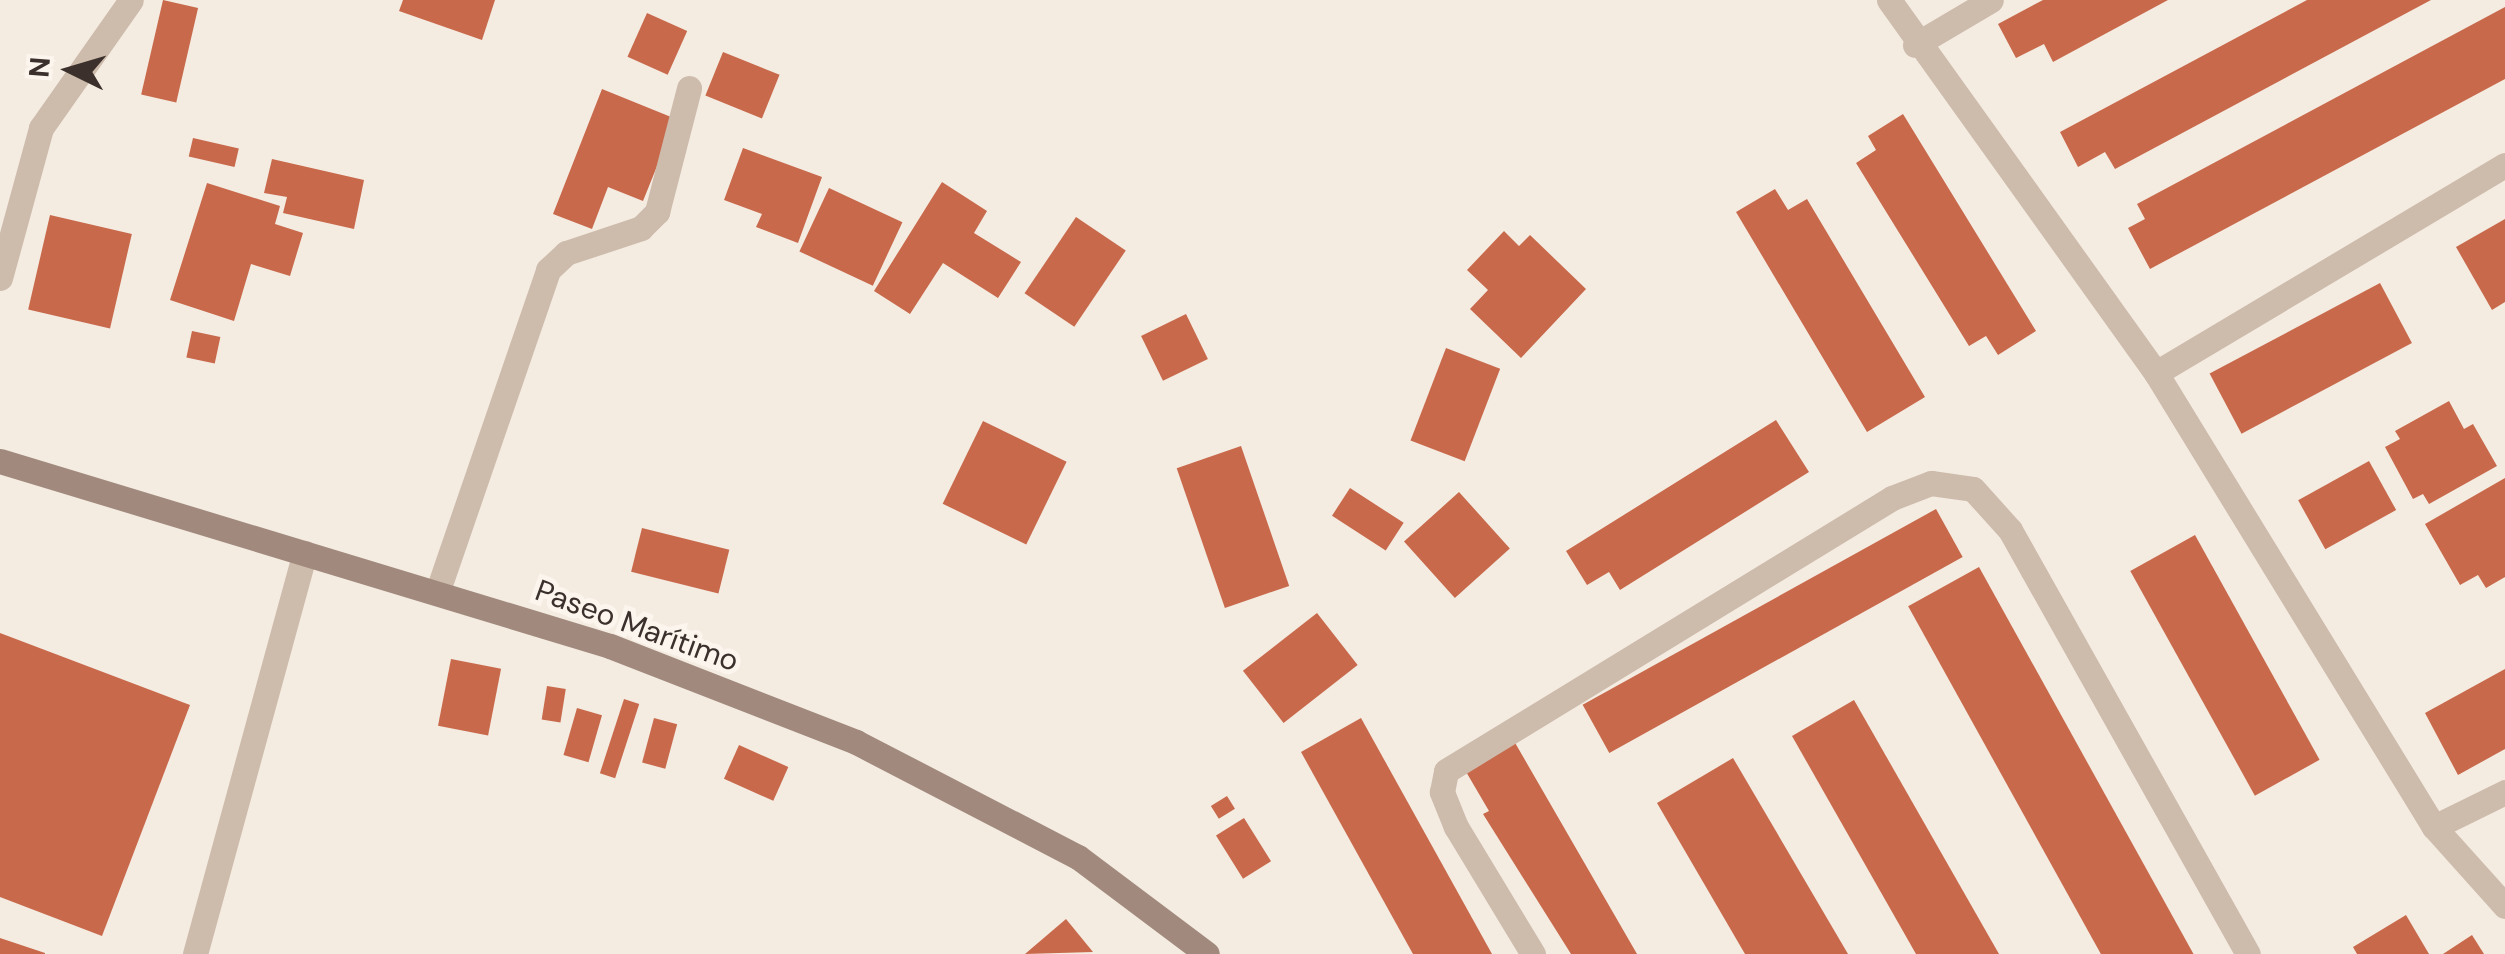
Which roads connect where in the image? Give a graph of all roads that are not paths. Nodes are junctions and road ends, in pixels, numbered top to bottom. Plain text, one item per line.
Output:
1 (131, 0) edge
2 (1889, 0) edge
3 (1990, 0) edge
4 (1915, 46) junction
5 (688, 88) dead end
6 (2505, 165) edge
7 (0, 278) edge
8 (2156, 373) junction
9 (0, 460) edge
10 (305, 553) junction
11 (437, 593) junction
12 (2505, 792) edge
13 (2434, 827) junction
14 (2505, 906) edge
15 (195, 954) edge
16 (1207, 954) edge
17 (1533, 954) edge
18 (2248, 954) edge

1 - 7 street
2 - 4 street
3 - 4 street
4 - 8 street
5 - 11 street
6 - 8 street
8 - 13 street
9 - 10 main road, Paseo Marítimo
10 - 11 main road, Paseo Marítimo
10 - 15 street
11 - 16 main road, Paseo Marítimo
12 - 13 street
13 - 14 street
17 - 18 street

